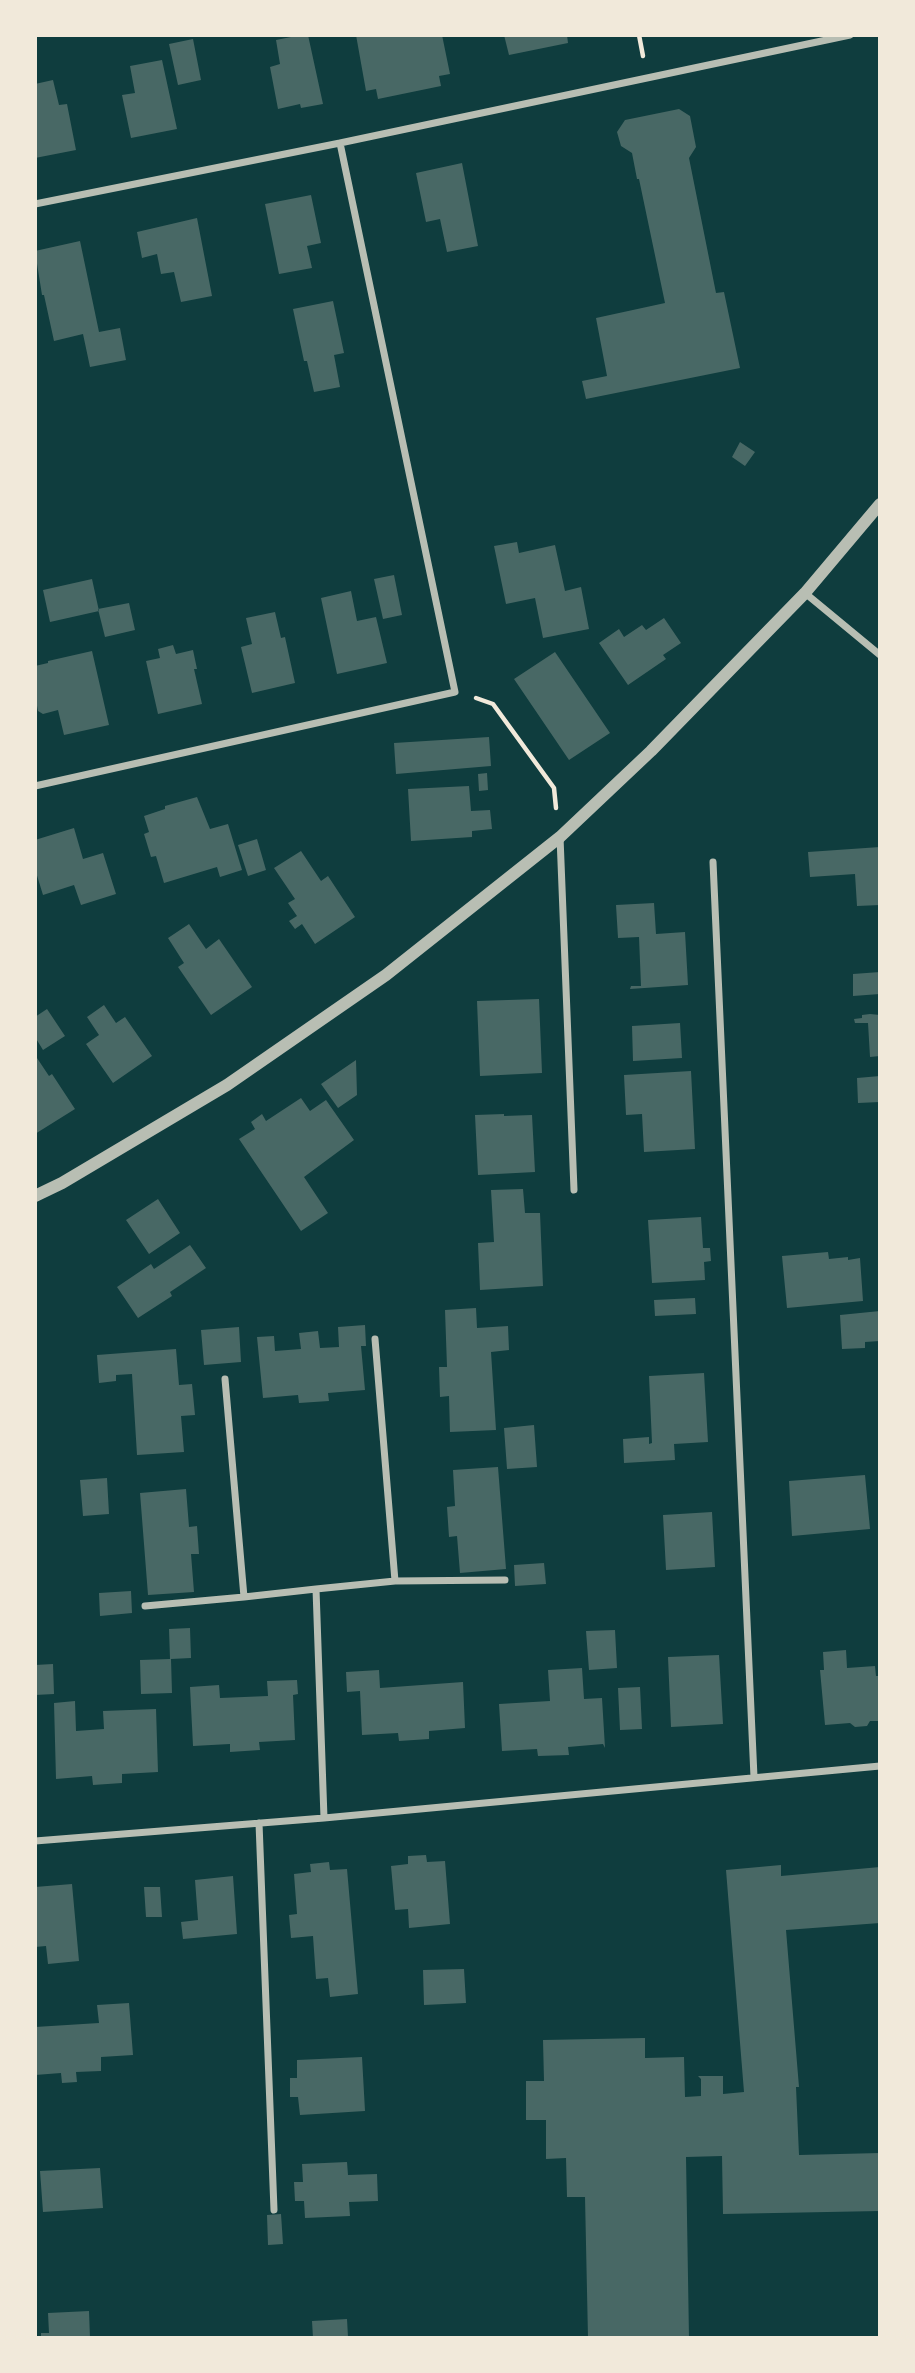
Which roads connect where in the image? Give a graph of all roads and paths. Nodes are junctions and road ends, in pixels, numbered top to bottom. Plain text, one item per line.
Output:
1 (850, 35) edge
2 (340, 143) junction
3 (35, 204) edge
4 (880, 504) edge
5 (804, 593) junction
6 (880, 655) edge
7 (455, 692) junction
8 (35, 786) edge
9 (560, 837) junction
10 (713, 862) dead end
11 (574, 1190) dead end
12 (35, 1196) edge
13 (375, 1339) dead end
14 (225, 1379) dead end
15 (505, 1580) dead end
16 (395, 1581) junction
17 (316, 1589) junction
18 (244, 1597) junction
19 (145, 1606) dead end
20 (880, 1766) edge
21 (754, 1777) junction
22 (324, 1818) junction
23 (259, 1823) junction
24 (35, 1841) edge
25 (274, 2210) dead end

1 - 2 street
2 - 3 street
2 - 7 street
4 - 5 street
5 - 6 street
5 - 9 street
7 - 8 street
7 - 9 path
9 - 11 street
9 - 12 street
10 - 21 street
13 - 16 street
14 - 18 street
15 - 16 street
16 - 17 street
17 - 18 street
17 - 22 street
18 - 19 street
20 - 21 street
21 - 22 street
22 - 23 street
23 - 24 street
23 - 25 street

